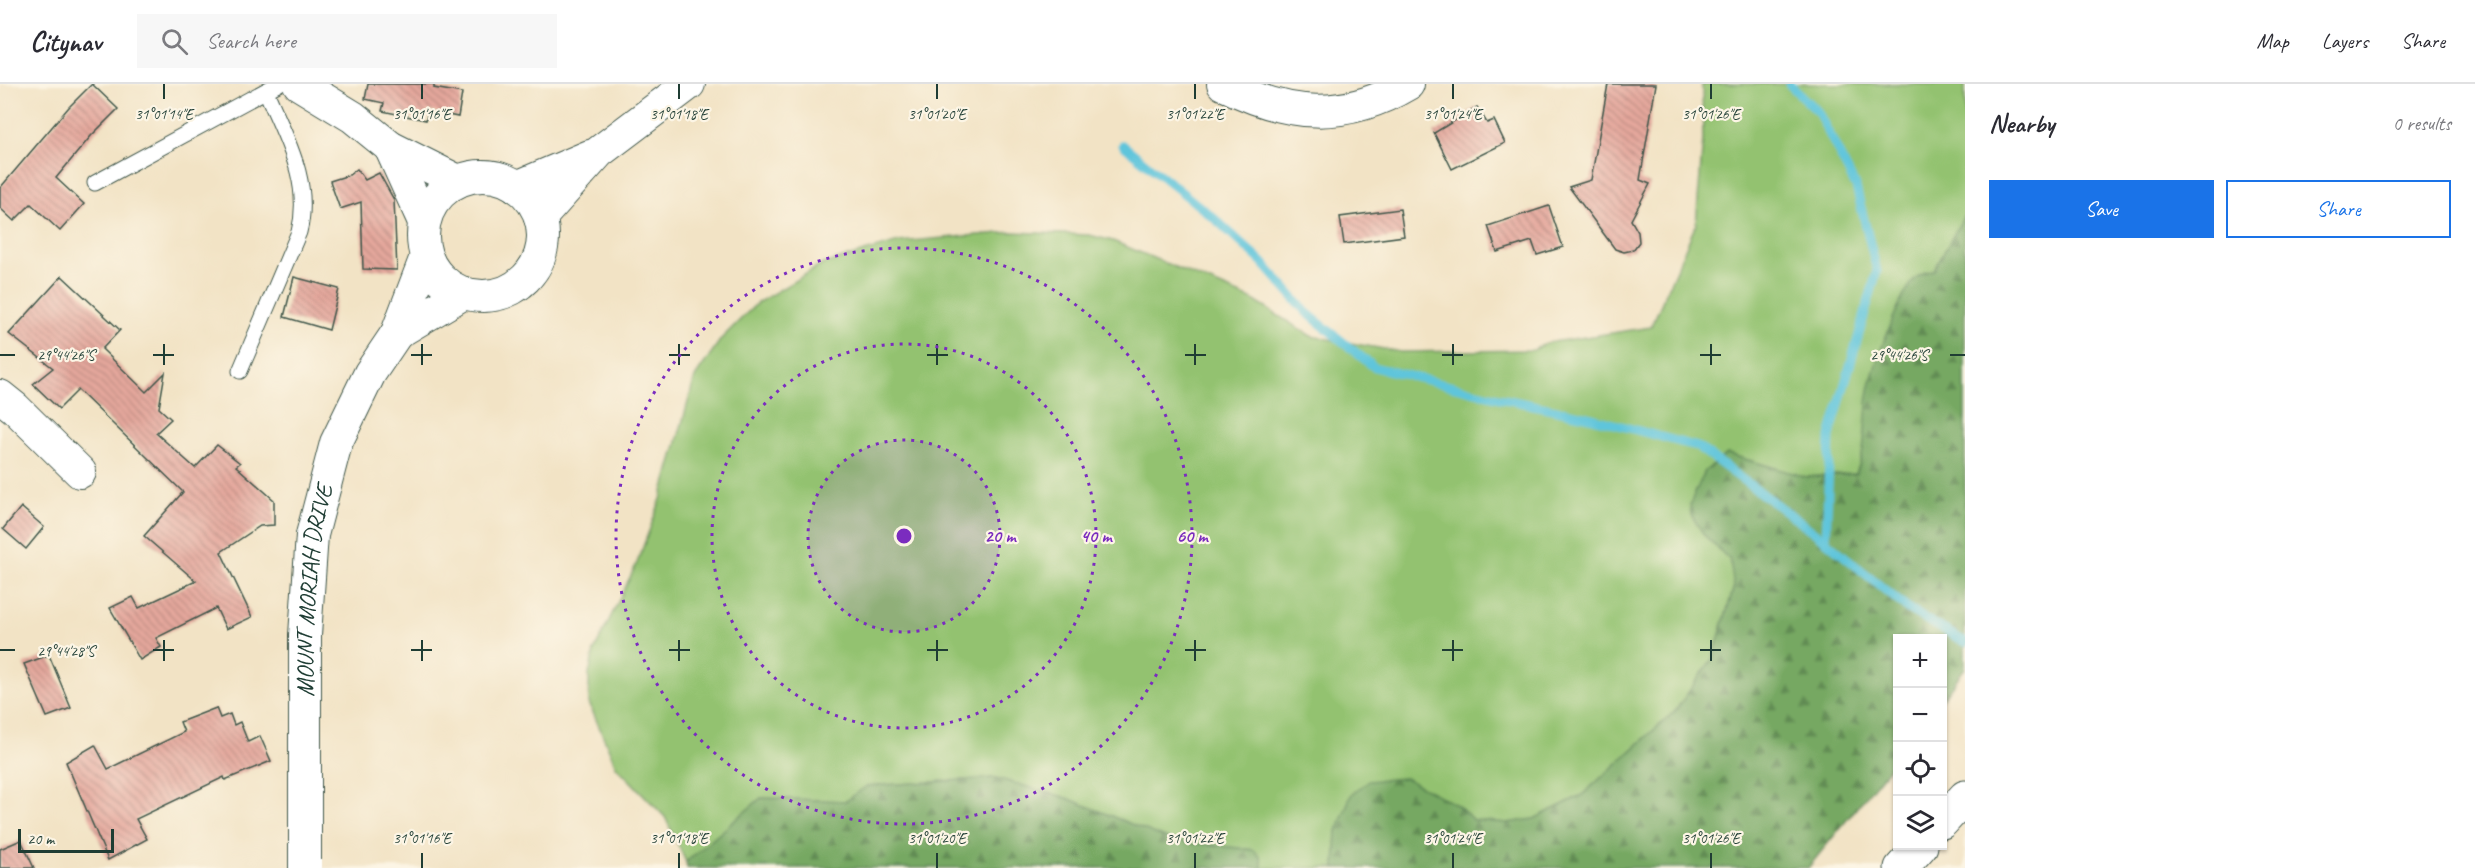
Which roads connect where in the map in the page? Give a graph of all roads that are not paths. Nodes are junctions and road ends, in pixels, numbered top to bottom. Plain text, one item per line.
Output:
1 (299, 84) edge
2 (689, 84) edge
3 (1223, 84) edge
4 (1408, 84) edge
5 (272, 87) edge
6 (390, 147) junction
7 (599, 152) junction
8 (458, 181) junction
9 (95, 183) dead end
10 (517, 187) junction
11 (540, 218) junction
12 (424, 222) junction
13 (426, 257) junction
14 (464, 293) junction
15 (397, 333) junction
16 (240, 371) dead end
17 (0, 396) edge
18 (80, 472) dead end
19 (1965, 796) edge
20 (1947, 816) edge
21 (1917, 850) edge
22 (305, 868) edge
23 (1901, 868) edge

1 - 6 street
2 - 7 street
3 - 4 street
5 - 9 lane
5 - 16 lane
6 - 8 street
6 - 12 street
7 - 10 street
7 - 11 street
8 - 10 street
8 - 12 street, MOUNT MORIAH DRIVE
10 - 11 street
11 - 14 street, MOUNT MORIAH DRIVE
12 - 13 street, MOUNT MORIAH DRIVE
13 - 14 street, MOUNT MORIAH DRIVE
13 - 15 street, MOUNT MORIAH DRIVE
14 - 15 street, MOUNT MORIAH DRIVE
15 - 22 street, MOUNT MORIAH DRIVE
17 - 18 street
19 - 20 main road
21 - 23 main road

